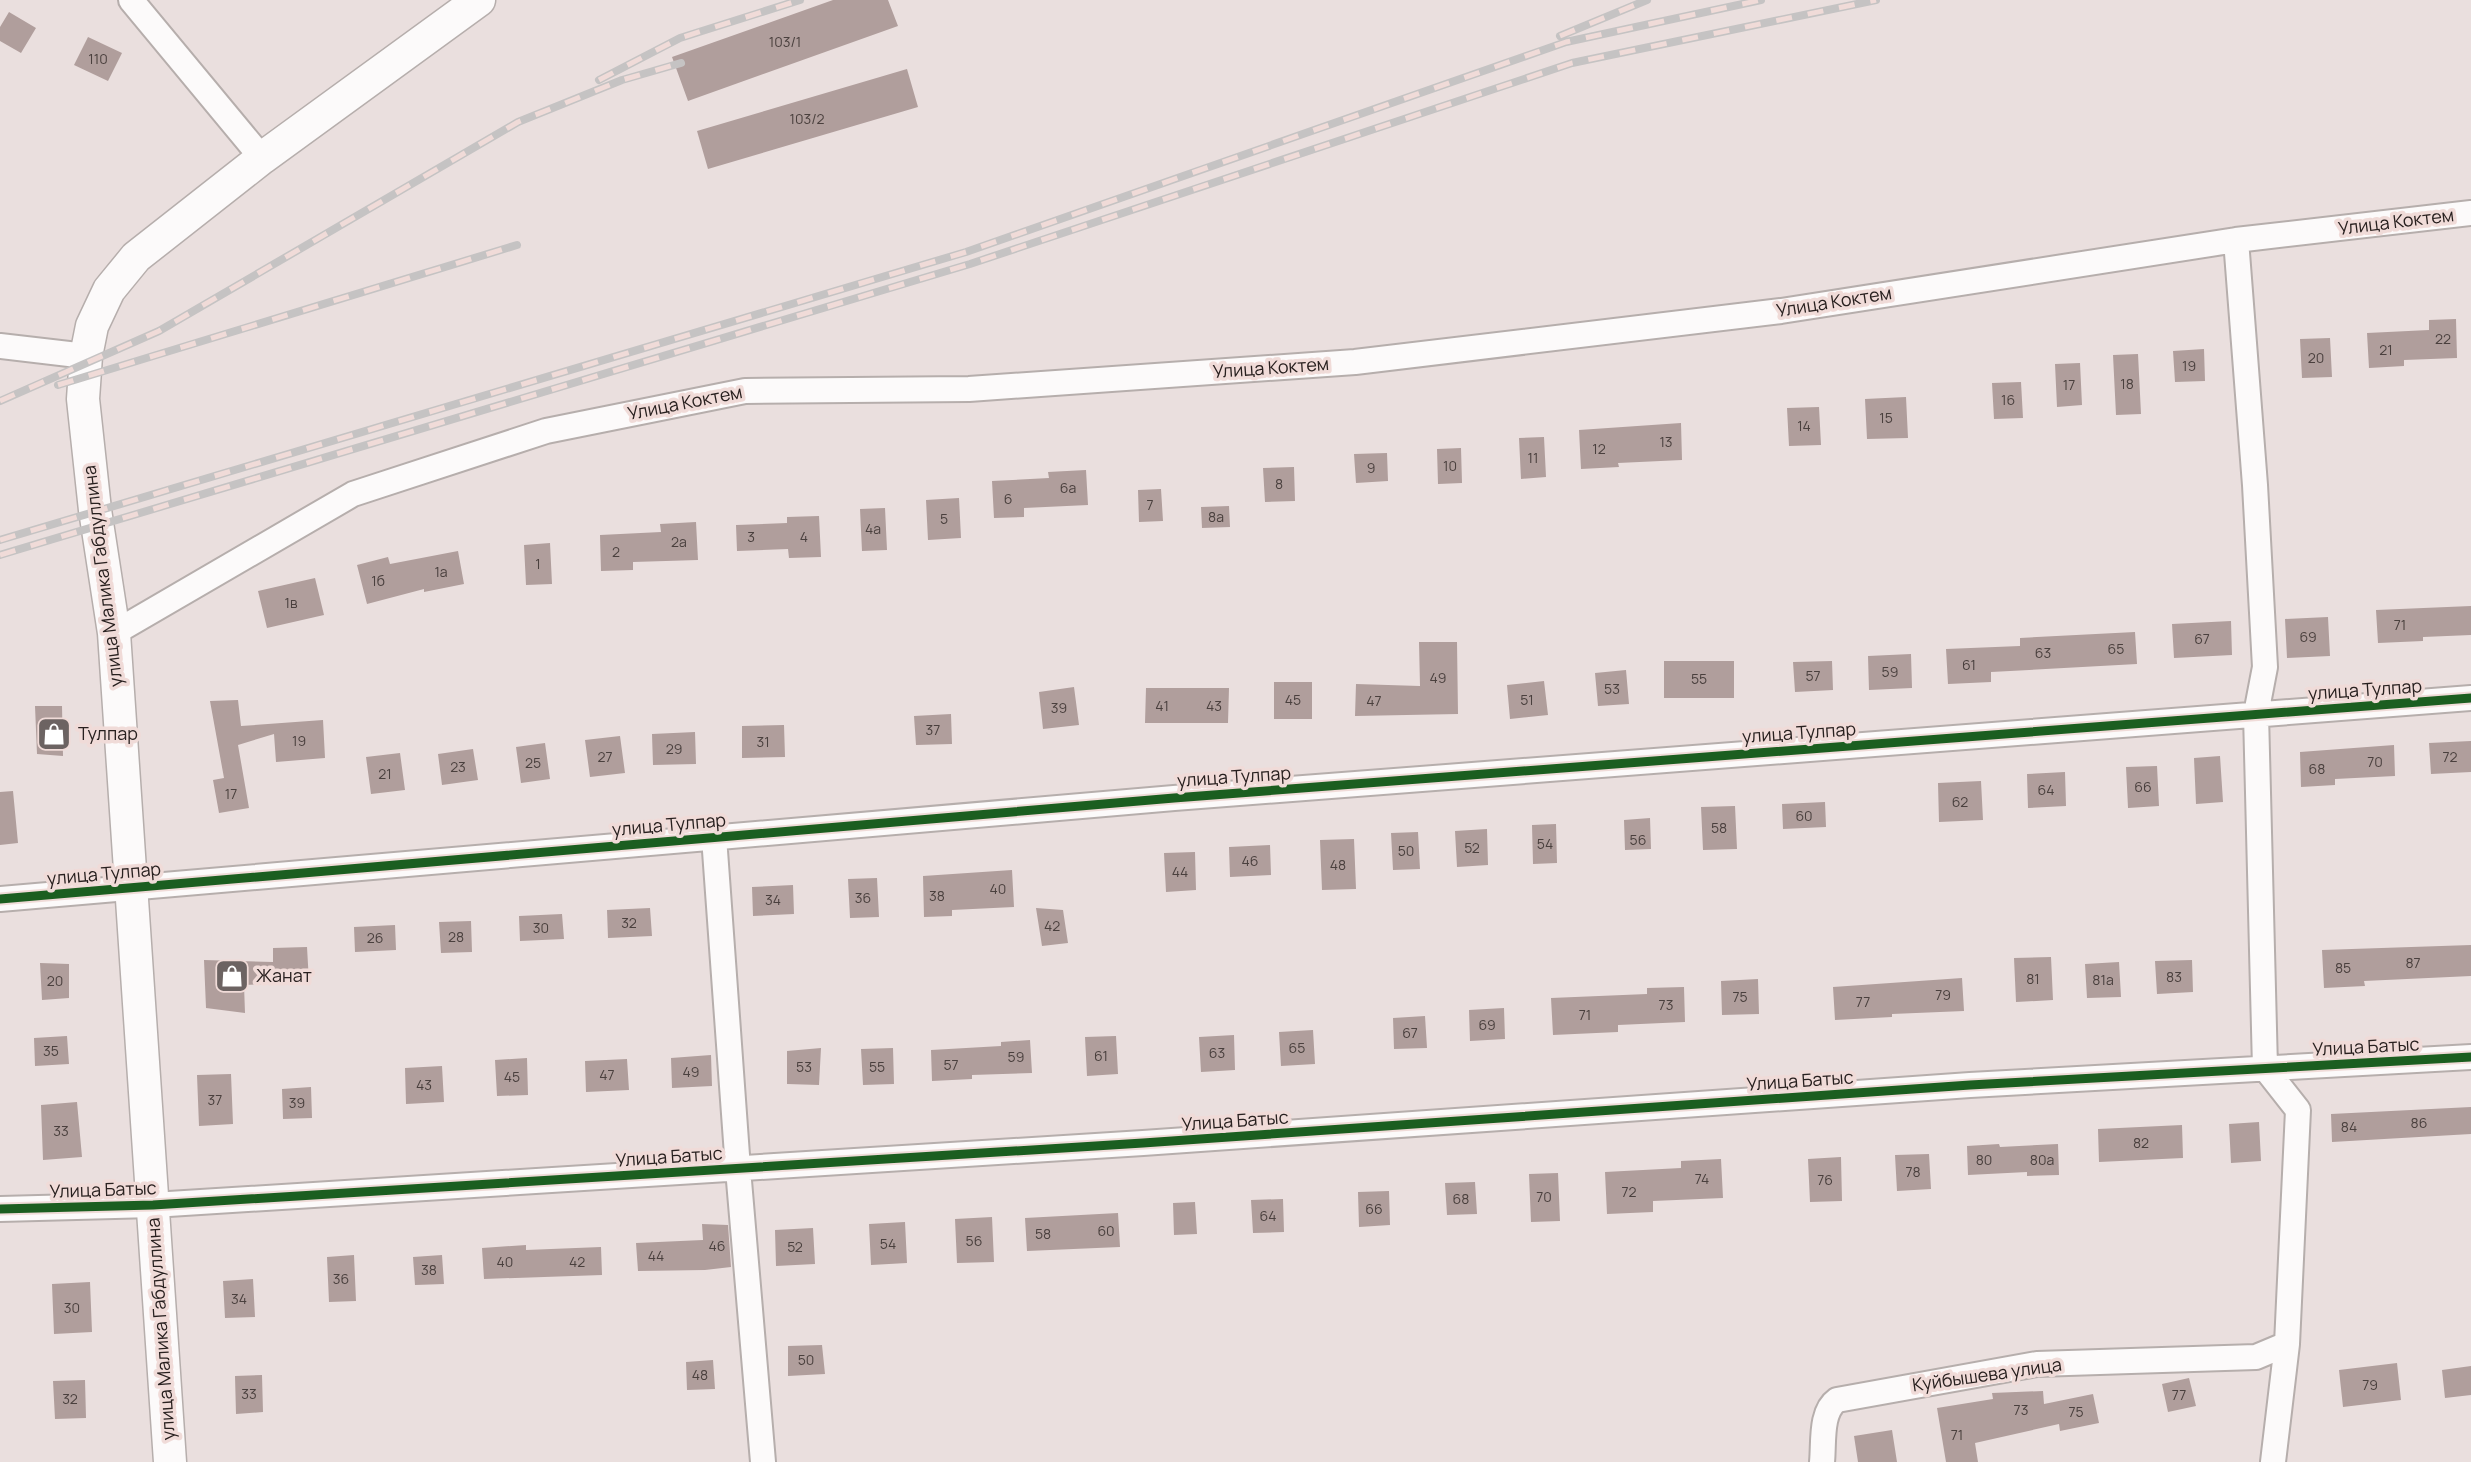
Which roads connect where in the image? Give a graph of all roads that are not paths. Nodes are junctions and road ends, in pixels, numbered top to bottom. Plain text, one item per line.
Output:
1 (131, 0) edge
2 (479, 0) edge
3 (262, 158) junction
4 (2471, 213) edge
5 (2236, 240) junction
6 (0, 346) edge
7 (86, 356) junction
8 (114, 633) junction
9 (2471, 698) edge
10 (2256, 714) junction
11 (713, 837) junction
12 (131, 887) junction
13 (0, 899) edge
14 (2471, 1057) edge
15 (2265, 1068) junction
16 (738, 1169) junction
17 (153, 1205) junction
18 (0, 1209) edge
19 (2287, 1344) junction
20 (170, 1462) edge
21 (763, 1462) edge
22 (1822, 1462) edge
23 (2273, 1462) edge

1 - 3 street
2 - 3 main road, улица Малика Габдуллина
3 - 7 main road, улица Малика Габдуллина
4 - 5 street, Улица Коктем
5 - 8 street, Улица Коктем
5 - 10 street
6 - 7 street
7 - 8 main road, улица Малика Габдуллина
8 - 12 main road, улица Малика Габдуллина
9 - 10 street, улица Тулпар
10 - 11 street, улица Тулпар
10 - 15 street
11 - 12 street, улица Тулпар
11 - 16 street
12 - 13 street, улица Тулпар
12 - 17 main road, улица Малика Габдуллина
14 - 15 street, Улица Батыс
15 - 16 street, Улица Батыс
15 - 19 street
16 - 17 street, Улица Батыс
16 - 21 street
17 - 18 street, Улица Батыс
17 - 20 main road, улица Малика Габдуллина
19 - 22 street, Куйбышева улица
19 - 23 street

